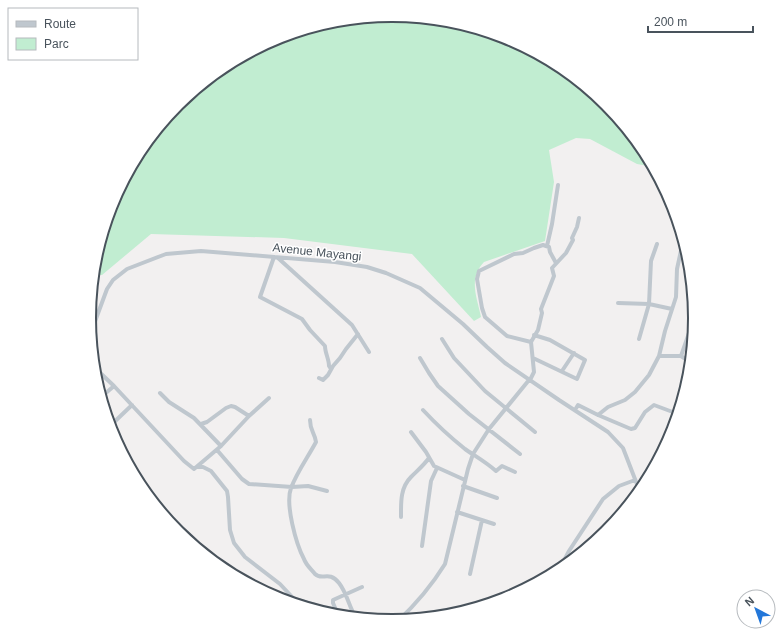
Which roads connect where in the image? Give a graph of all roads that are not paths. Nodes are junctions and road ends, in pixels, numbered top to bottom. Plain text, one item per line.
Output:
1 (558, 185) dead end
2 (579, 218) dead end
3 (657, 244) dead end
4 (547, 246) junction
5 (681, 252) edge
6 (276, 257) junction
7 (556, 263) junction
8 (618, 303) dead end
9 (649, 304) junction
10 (672, 309) junction
11 (96, 319) edge
12 (358, 334) junction
13 (534, 336) junction
14 (688, 336) edge
15 (442, 338) dead end
16 (639, 339) dead end
17 (531, 342) junction
18 (369, 352) dead end
19 (574, 353) junction
20 (659, 356) junction
21 (681, 356) junction
22 (420, 358) dead end
23 (534, 358) junction
24 (686, 359) edge
25 (331, 369) junction
26 (562, 371) junction
27 (101, 373) edge
28 (319, 378) dead end
29 (530, 380) junction
30 (114, 386) junction
31 (106, 393) edge
32 (160, 393) dead end
33 (269, 398) dead end
34 (132, 405) junction
35 (507, 408) junction
36 (423, 410) dead end
37 (575, 410) junction
38 (673, 412) edge
39 (598, 415) junction
40 (249, 416) junction
41 (310, 420) dead end
42 (114, 422) edge
43 (201, 424) junction
44 (489, 429) junction
45 (411, 432) dead end
46 (535, 432) dead end
47 (221, 446) junction
48 (217, 450) junction
49 (474, 454) junction
50 (520, 454) dead end
51 (429, 458) junction
52 (197, 467) junction
53 (436, 468) junction
54 (515, 472) dead end
55 (465, 480) junction
56 (635, 480) junction
57 (637, 485) edge
58 (463, 486) junction
59 (292, 487) junction
60 (327, 491) dead end
61 (497, 498) dead end
62 (457, 512) junction
63 (401, 517) dead end
64 (482, 520) junction
65 (494, 524) dead end
66 (422, 546) dead end
67 (565, 559) edge
68 (470, 574) dead end
69 (362, 587) dead end
70 (346, 593) junction
71 (292, 597) edge
72 (336, 609) edge
73 (354, 612) edge
74 (404, 614) edge

1 - 4 street
2 - 7 street
3 - 9 street
4 - 7 street
4 - 17 street
5 - 10 street
6 - 11 street, Avenue Mayangi
6 - 12 street
6 - 25 street
6 - 29 street, Avenue Mayangi
7 - 13 street
8 - 9 street
9 - 10 street
9 - 16 street
10 - 20 street
12 - 18 street
12 - 25 street
13 - 17 street
13 - 19 street
14 - 21 street
15 - 35 street
17 - 23 street
19 - 26 street
19 - 26 street
20 - 21 street
20 - 39 street
21 - 24 street
22 - 44 street
23 - 26 street
23 - 29 street
25 - 28 street
27 - 30 street
29 - 35 street
29 - 37 street, Avenue Mayangi
30 - 31 street
30 - 34 street
32 - 43 street
33 - 40 street
34 - 42 street
34 - 52 street
35 - 44 street
35 - 46 street
36 - 49 street
37 - 39 street
37 - 56 street, Avenue Mayangi
38 - 39 street
40 - 43 street
40 - 47 street
41 - 59 street
43 - 47 street
44 - 49 street
44 - 50 street
45 - 51 street
47 - 48 street
48 - 52 street
48 - 59 street
49 - 54 street
49 - 55 street
51 - 53 street
51 - 63 street
52 - 71 street
53 - 55 street
53 - 66 street
55 - 58 street
56 - 57 street, Avenue Mayangi
56 - 67 street
58 - 61 street
58 - 62 street
59 - 60 street
59 - 70 street
62 - 64 street
62 - 74 street
64 - 65 street
64 - 68 street
69 - 70 street
70 - 72 street
70 - 73 street

